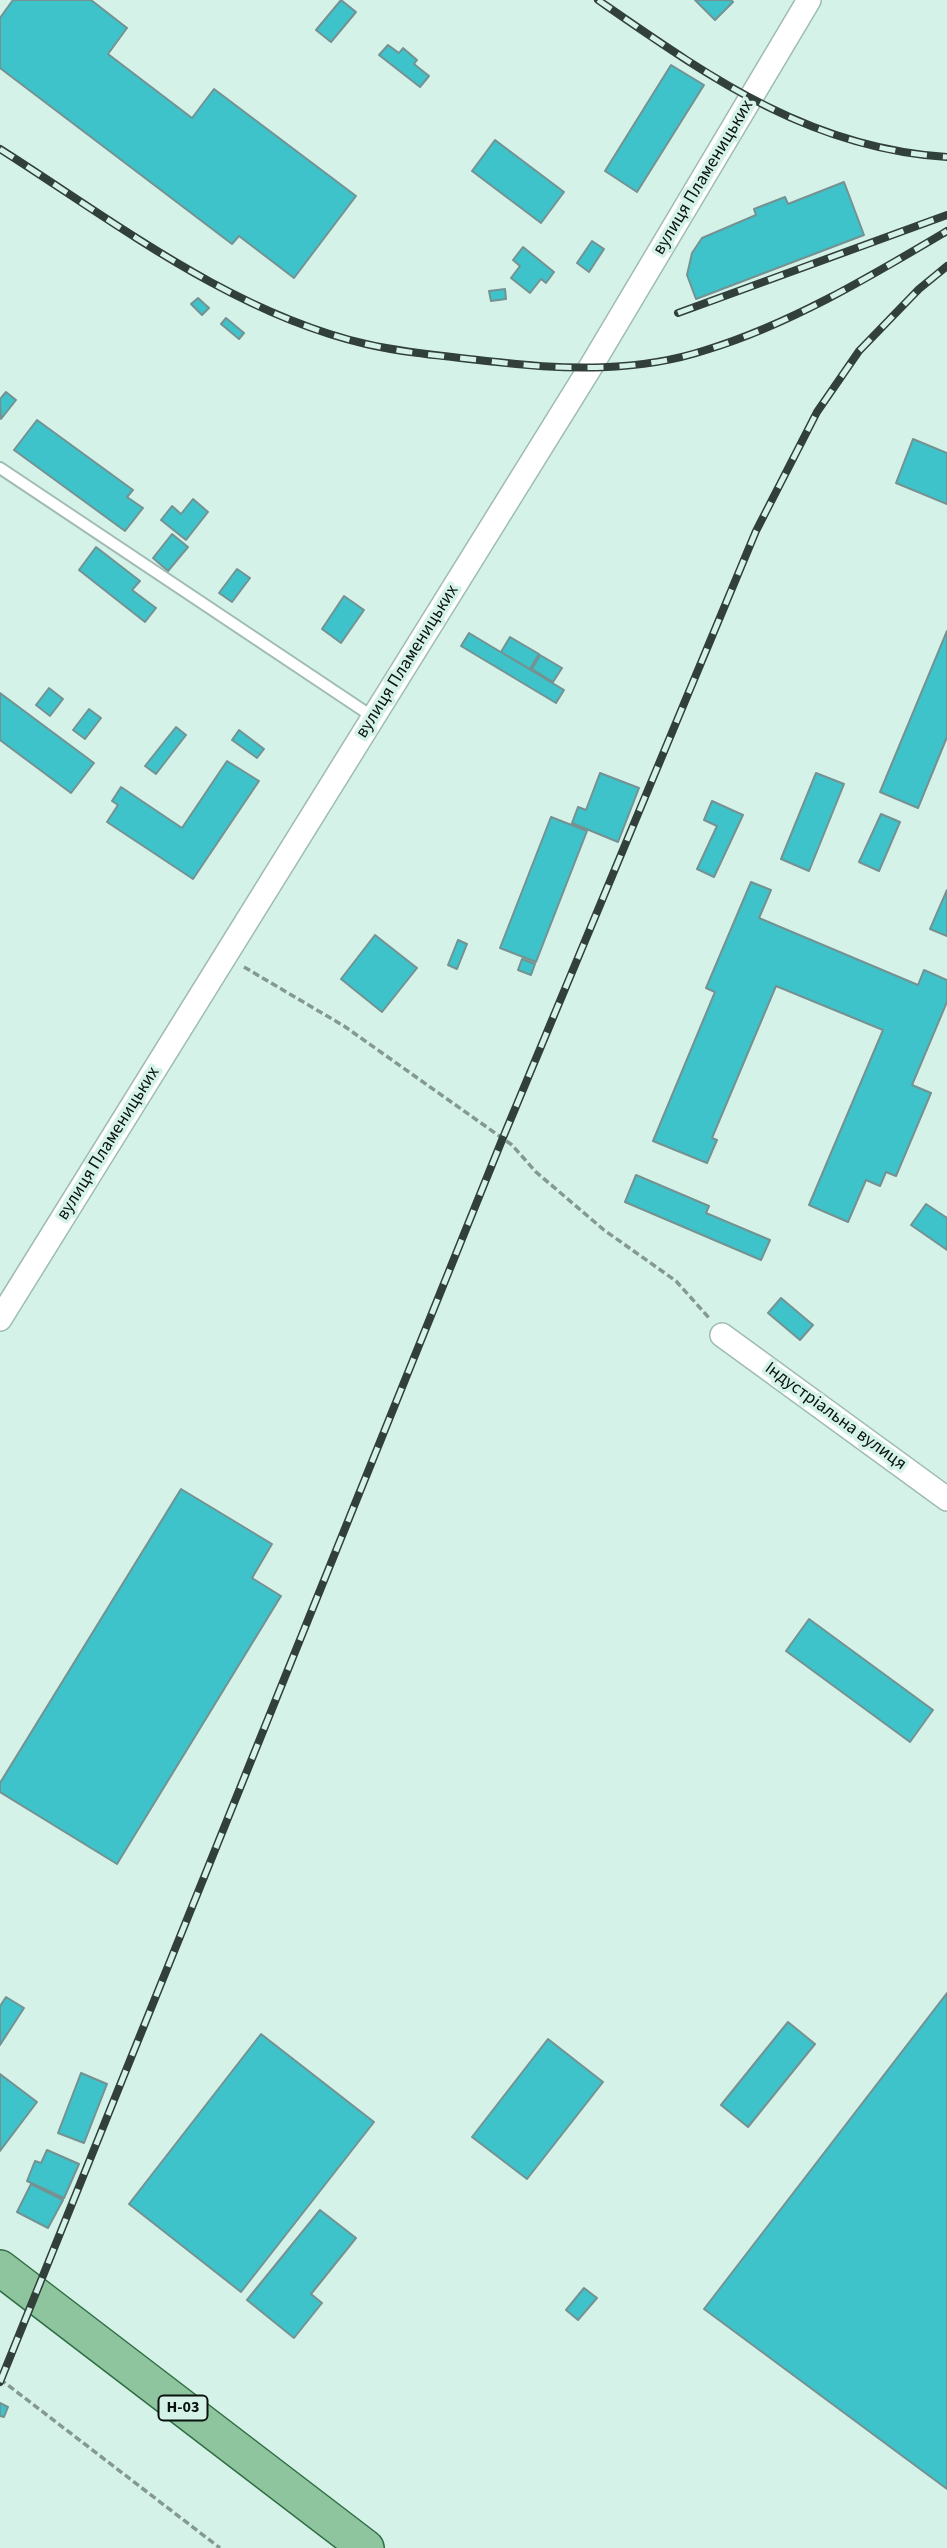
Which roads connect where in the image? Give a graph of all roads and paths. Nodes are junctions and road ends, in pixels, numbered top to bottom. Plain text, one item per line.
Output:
1 (809, 0) edge
2 (0, 468) edge
3 (374, 717) junction
4 (226, 956) junction
5 (0, 1319) edge
6 (722, 1335) joint
7 (947, 1499) edge
8 (0, 2268) edge
9 (0, 2379) edge
10 (220, 2548) edge
11 (366, 2548) edge

1 - 3 street, вулиця Пламеницьких
2 - 3 lane
3 - 4 street, вулиця Пламеницьких
4 - 5 street, вулиця Пламеницьких
4 - 6 path
6 - 7 street, Індустріальна вулиця
8 - 11 main road, Н-03
9 - 10 path

